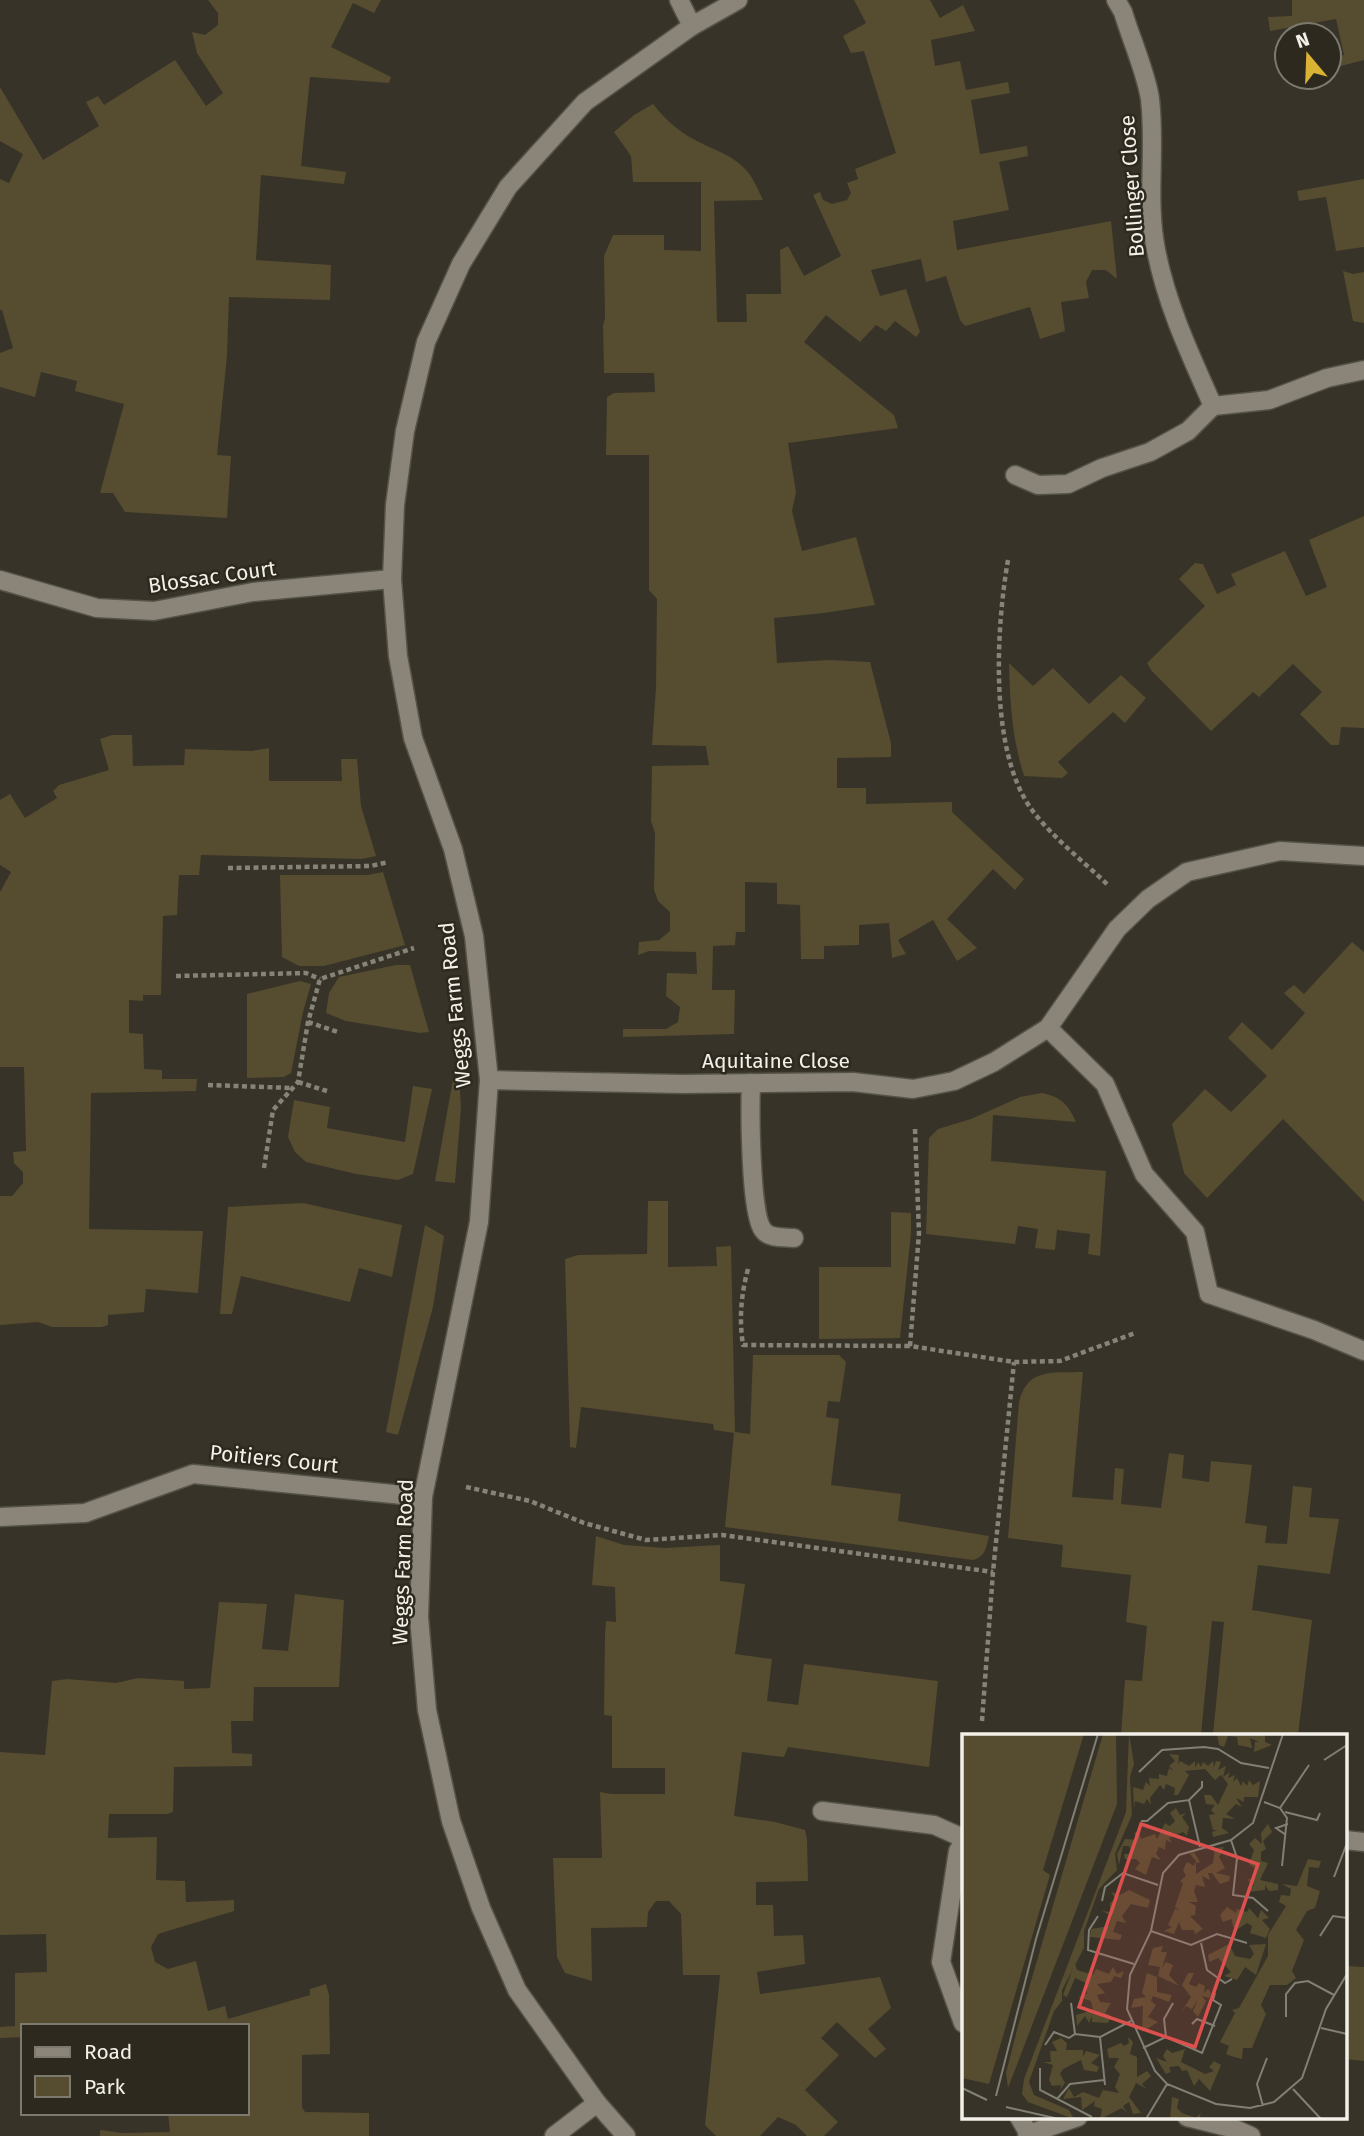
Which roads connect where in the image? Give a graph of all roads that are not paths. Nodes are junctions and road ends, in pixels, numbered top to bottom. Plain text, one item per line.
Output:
1 (679, 0) edge
2 (738, 0) edge
3 (1116, 0) edge
4 (692, 26) junction
5 (1364, 370) edge
6 (1213, 406) junction
7 (1015, 475) dead end
8 (392, 579) junction
9 (0, 580) edge
10 (1364, 856) edge
11 (1048, 1028) junction
12 (489, 1080) junction
13 (751, 1083) junction
14 (794, 1238) dead end
15 (1364, 1351) edge
16 (425, 1488) junction
17 (0, 1517) edge
18 (822, 1811) dead end
19 (962, 1840) edge
20 (1346, 1840) edge
21 (1364, 1842) edge
22 (962, 1843) edge
23 (962, 2020) edge
24 (597, 2103) junction
25 (1020, 2118) edge
26 (1075, 2118) edge
27 (1192, 2118) edge
28 (1028, 2135) edge
29 (554, 2136) edge
30 (626, 2136) edge
31 (1251, 2136) edge

1 - 4 street
2 - 4 street, Weggs Farm Road
3 - 6 street, Bollinger Close
4 - 8 street, Weggs Farm Road
5 - 6 street
6 - 7 street
8 - 9 street, Blossac Court
8 - 12 street, Weggs Farm Road
10 - 11 street, Aquitaine Close
11 - 13 street, Aquitaine Close
11 - 15 street
12 - 13 street, Aquitaine Close
12 - 16 street, Weggs Farm Road
13 - 14 street
16 - 17 street, Poitiers Court
16 - 24 street, Weggs Farm Road
18 - 19 street
20 - 21 street
22 - 23 street
24 - 29 street
24 - 30 street, Weggs Farm Road
25 - 28 street
26 - 28 street
27 - 31 street

